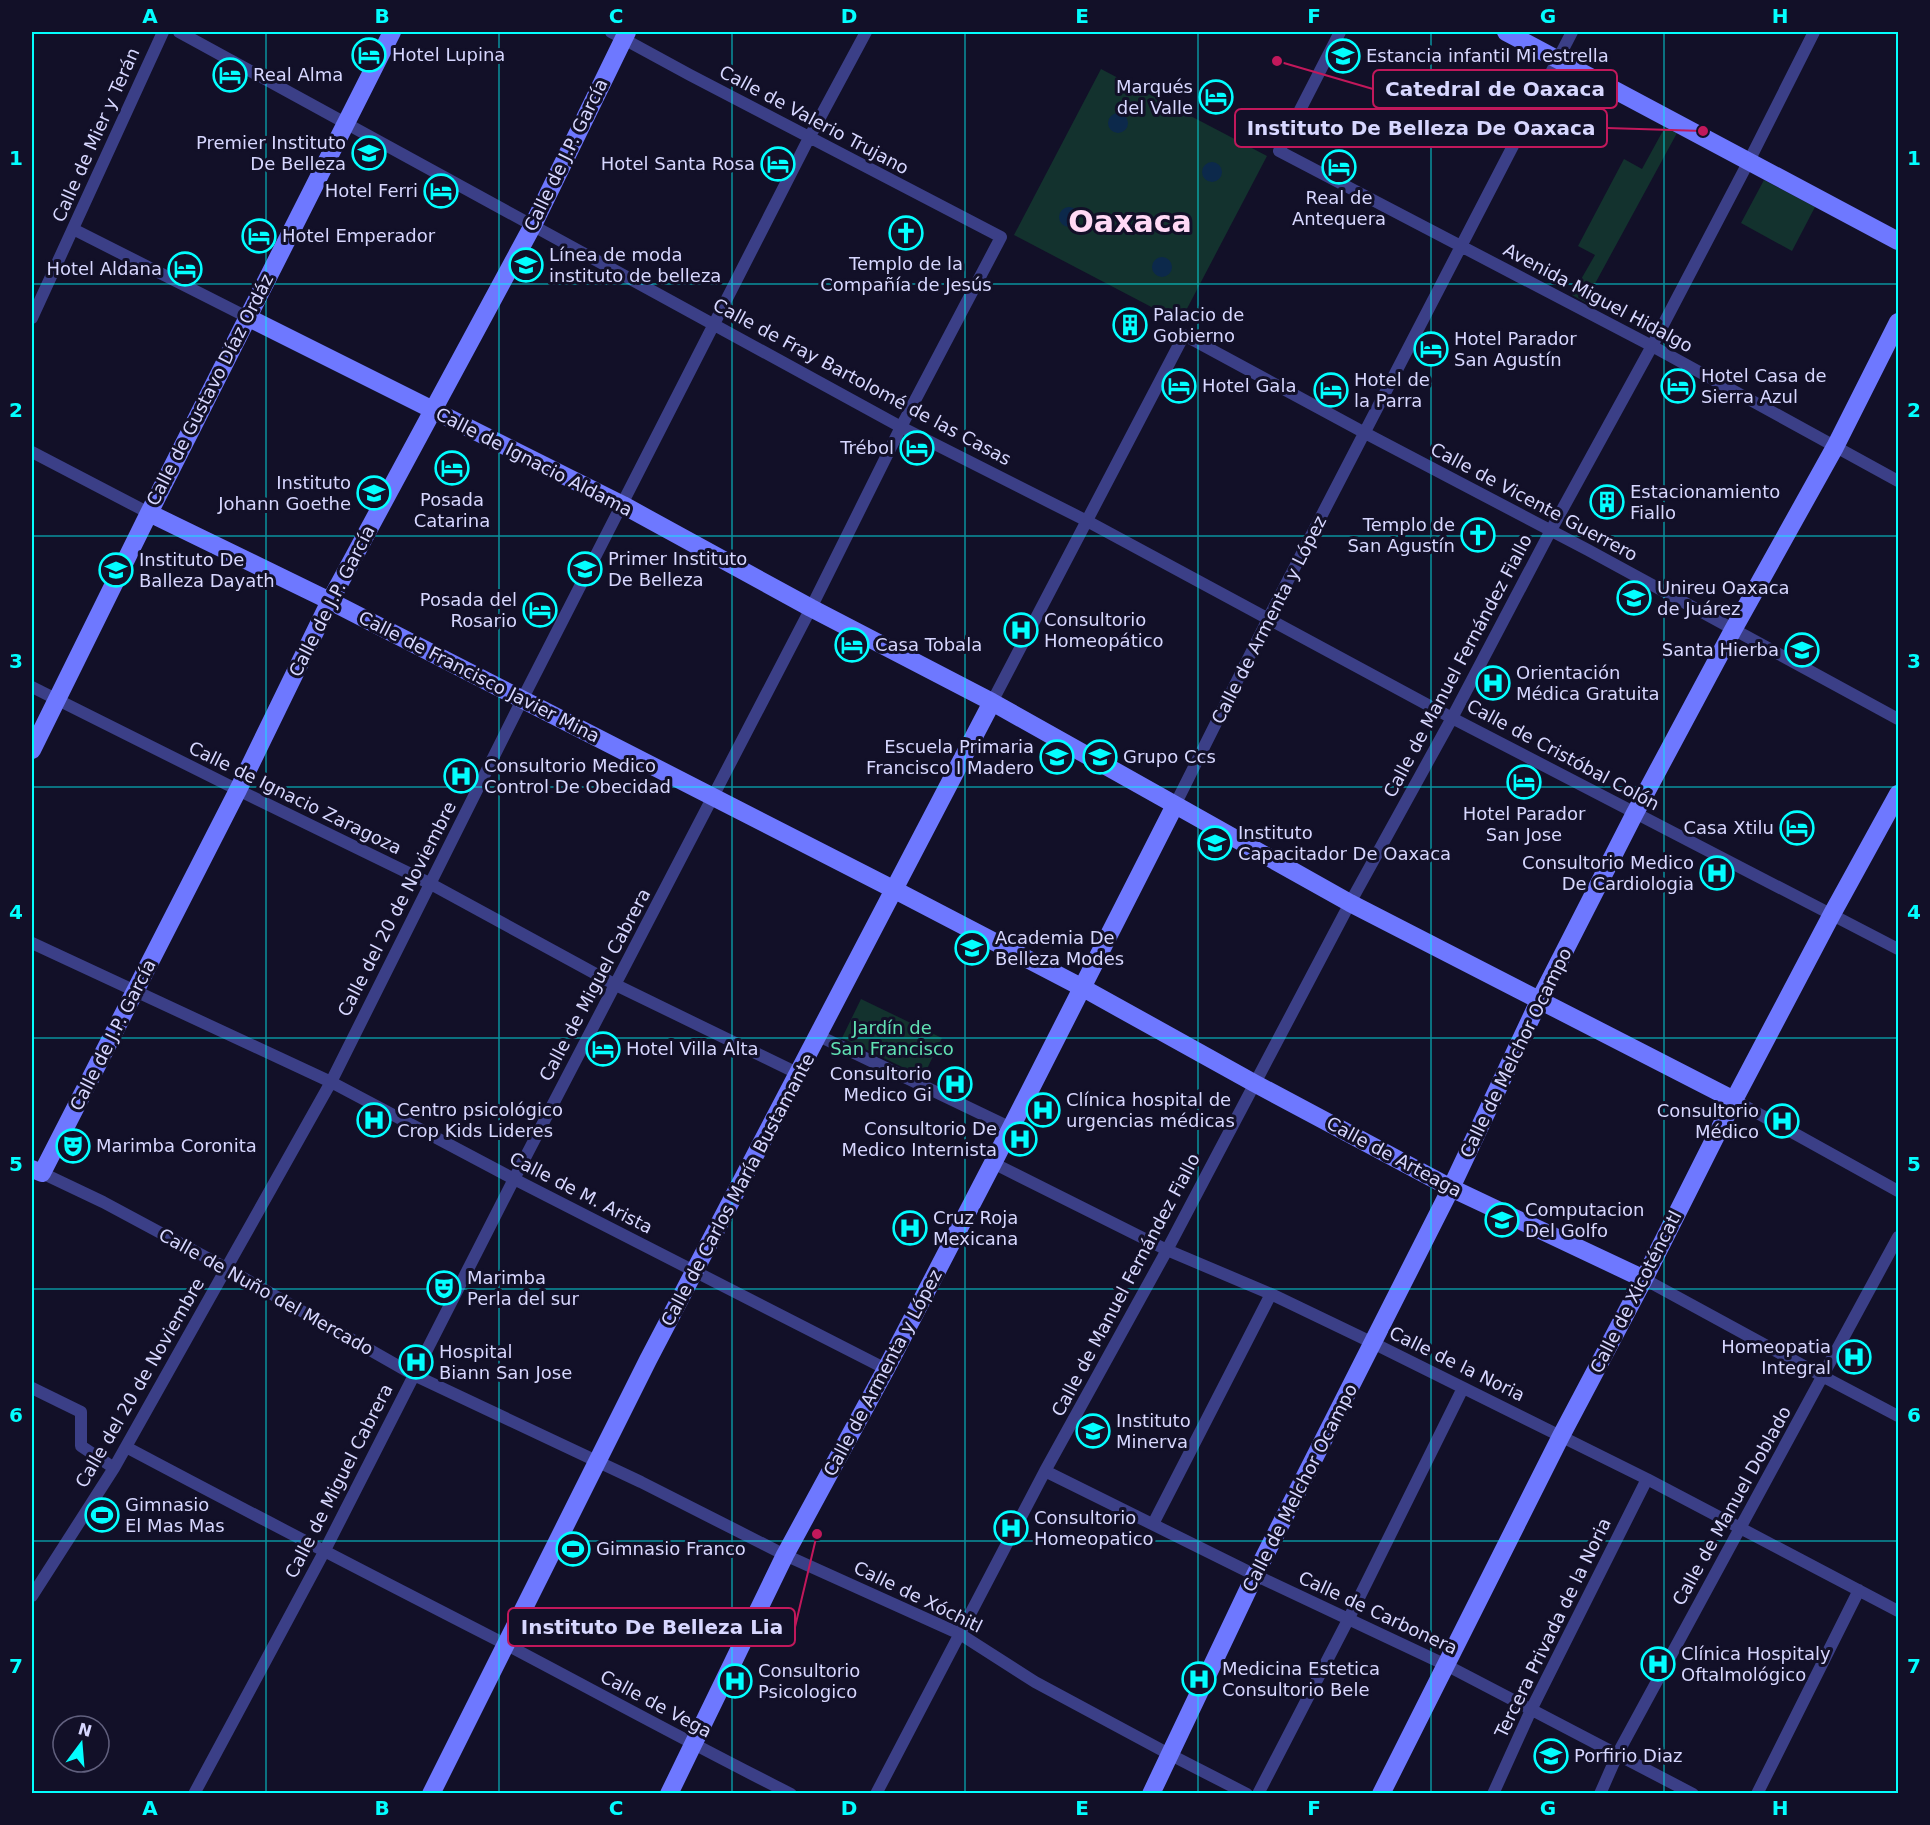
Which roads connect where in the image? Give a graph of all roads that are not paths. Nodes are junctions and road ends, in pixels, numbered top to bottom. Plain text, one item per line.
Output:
1 (163, 32) edge
2 (179, 32) edge
3 (392, 32) edge
4 (866, 32) edge
5 (1340, 32) edge
6 (1506, 32) edge
7 (1572, 32) edge
8 (1814, 32) edge
9 (620, 34) edge
10 (1558, 58) junction
11 (345, 122) junction
12 (809, 138) junction
13 (1749, 160) junction
14 (533, 225) junction
15 (74, 229) junction
16 (1001, 237) joint
17 (1899, 241) edge
18 (1462, 247) junction
19 (35, 303) edge
20 (248, 317) junction
21 (32, 318) edge
22 (1899, 322) edge
23 (714, 323) junction
24 (1184, 335) joint
25 (1652, 346) junction
26 (433, 411) junction
27 (901, 427) junction
28 (1365, 434) junction
29 (1835, 447) junction
30 (32, 452) edge
31 (1899, 481) edge
32 (623, 505) junction
33 (148, 513) junction
34 (1087, 521) junction
35 (1551, 530) junction
36 (330, 601) junction
37 (811, 608) junction
38 (1269, 617) junction
39 (1733, 630) junction
40 (32, 687) edge
41 (523, 698) junction
42 (57, 699) junction
43 (992, 702) junction
44 (1452, 718) junction
45 (1899, 719) edge
46 (32, 750) edge
47 (238, 790) junction
48 (1899, 794) edge
49 (713, 798) junction
50 (1175, 805) junction
51 (1635, 813) junction
52 (429, 884) junction
53 (893, 889) junction
54 (1350, 903) junction
55 (1832, 914) junction
56 (32, 942) edge
57 (1899, 949) edge
58 (616, 985) junction
59 (1083, 988) junction
60 (136, 990) junction
61 (1540, 999) junction
62 (819, 1036) junction
63 (799, 1074) junction
64 (331, 1082) junction
65 (1254, 1083) junction
66 (1734, 1100) junction
67 (1011, 1128) junction
68 (993, 1163) junction
69 (37, 1171) edge
70 (514, 1179) junction
71 (1451, 1188) junction
72 (1899, 1191) edge
73 (1899, 1237) edge
74 (1167, 1250) junction
75 (226, 1268) junction
76 (695, 1272) junction
77 (1644, 1279) junction
78 (1271, 1294) junction
79 (1373, 1343) junction
80 (886, 1369) junction
81 (414, 1375) junction
82 (1824, 1377) junction
83 (32, 1388) edge
84 (1463, 1388) junction
85 (1899, 1416) edge
86 (1561, 1436) junction
87 (126, 1447) junction
88 (598, 1461) junction
89 (114, 1468) junction
90 (1045, 1471) junction
91 (1647, 1479) junction
92 (1153, 1524) junction
93 (1739, 1528) junction
94 (324, 1552) junction
95 (785, 1555) junction
96 (1255, 1575) junction
97 (1859, 1590) junction
98 (32, 1596) edge
99 (1899, 1611) edge
100 (1349, 1618) junction
101 (960, 1634) junction
102 (506, 1645) junction
103 (1446, 1665) junction
104 (1531, 1710) junction
105 (694, 1745) junction
106 (1618, 1753) junction
107 (1169, 1754) junction
108 (194, 1794) edge
109 (431, 1794) edge
110 (669, 1794) edge
111 (791, 1794) edge
112 (876, 1794) edge
113 (1151, 1794) edge
114 (1247, 1794) edge
115 (1258, 1794) edge
116 (1381, 1794) edge
117 (1493, 1794) edge
118 (1600, 1794) edge
119 (1693, 1794) edge
120 (1757, 1794) edge

1 - 15 street, Calle de Mier y Terán
2 - 11 street, Calle de Fray Bartolomé de las Casas
3 - 11 street, Calle de Gustavo Díaz Ordáz
4 - 12 street, Calle del 20 de Noviembre
5 - 18 street, Avenida Miguel Hidalgo
6 - 10 street
7 - 10 street, Calle de Armenta y López
8 - 13 street, Calle de Manuel Fernández Fiallo
9 - 12 street, Calle de Valerio Trujano
9 - 14 street, Calle de J.P. García
10 - 13 street
10 - 18 street, Calle de Armenta y López
11 - 14 street, Calle de Fray Bartolomé de las Casas
11 - 20 street, Calle de Gustavo Díaz Ordáz
12 - 16 street, Calle de Valerio Trujano
12 - 23 street, Calle del 20 de Noviembre
13 - 17 street
13 - 25 street, Calle de Manuel Fernández Fiallo
14 - 23 street, Calle de Fray Bartolomé de las Casas
14 - 26 street, Calle de J.P. García
15 - 19 street, Calle de Mier y Terán
15 - 20 street, Calle de Ignacio Aldama
16 - 27 street, Calle de Miguel Cabrera
18 - 25 street, Avenida Miguel Hidalgo
18 - 28 street, Calle de Armenta y López
19 - 21 street, Calle de Mier y Terán
20 - 26 street, Calle de Ignacio Aldama
20 - 33 street, Calle de Gustavo Díaz Ordáz
22 - 29 street, Calle de Melchor Ocampo
23 - 27 street, Calle de Fray Bartolomé de las Casas
23 - 32 street, Calle del 20 de Noviembre
24 - 28 street, Calle de Vicente Guerrero
24 - 34 street, Calle de Carlos María Bustamante
25 - 29 street, Avenida Miguel Hidalgo
25 - 35 street, Calle de Manuel Fernández Fiallo
26 - 32 street, Calle de Ignacio Aldama
26 - 36 street, Calle de J.P. García
27 - 34 street, Calle de Fray Bartolomé de las Casas
27 - 37 street, Calle de Miguel Cabrera
28 - 35 street, Calle de Vicente Guerrero
28 - 38 street, Calle de Armenta y López
29 - 31 street, Avenida Miguel Hidalgo
29 - 39 street, Calle de Melchor Ocampo
30 - 33 street, Calle de Francisco Javier Mina
32 - 37 street, Calle de Ignacio Aldama
32 - 41 street, Calle del 20 de Noviembre
33 - 36 street, Calle de Francisco Javier Mina
33 - 42 street, Calle de Gustavo Díaz Ordáz
34 - 38 street, Calle de Cristóbal Colón
34 - 43 street, Calle de Carlos María Bustamante
35 - 39 street, Calle de Vicente Guerrero
35 - 44 street, Calle de Manuel Fernández Fiallo
36 - 41 street, Calle de Francisco Javier Mina
36 - 47 street, Calle de J.P. García
37 - 43 street, Calle de Ignacio Aldama
37 - 49 street, Calle de Miguel Cabrera
38 - 44 street, Calle de Cristóbal Colón
38 - 50 street, Calle de Armenta y López
39 - 45 street, Calle de Vicente Guerrero
39 - 51 street, Calle de Melchor Ocampo
40 - 42 street, Calle de Ignacio Zaragoza
41 - 49 street, Calle de Francisco Javier Mina
41 - 52 street, Calle del 20 de Noviembre
42 - 46 street, Calle de Gustavo Díaz Ordáz
42 - 47 street, Calle de Ignacio Zaragoza
43 - 50 street, Calle de Ignacio Aldama
43 - 53 street, Calle de Carlos María Bustamante
44 - 51 street, Calle de Cristóbal Colón
44 - 54 street, Calle de Manuel Fernández Fiallo
47 - 52 street, Calle de Ignacio Zaragoza
47 - 60 street, Calle de J.P. García
48 - 55 street, Calle de Xicoténcatl
49 - 53 street, Calle de Francisco Javier Mina
49 - 58 street, Calle de Miguel Cabrera
50 - 54 street, Calle de Ignacio Aldama
50 - 59 street, Calle de Armenta y López
51 - 55 street, Calle de Cristóbal Colón
51 - 61 street, Calle de Melchor Ocampo
52 - 58 street, Calle de Ignacio Zaragoza
52 - 64 street, Calle del 20 de Noviembre
53 - 59 street, Calle de Arteaga
53 - 62 street, Calle de Carlos María Bustamante
54 - 61 street, Calle de Ignacio Aldama
54 - 65 street, Calle de Manuel Fernández Fiallo
55 - 57 street, Calle de Cristóbal Colón
55 - 66 street, Calle de Xicoténcatl
56 - 60 street, Calle de M. Arista
58 - 63 street, Calle de Ignacio Zaragoza
58 - 70 street, Calle de Miguel Cabrera
59 - 65 street, Calle de Arteaga
59 - 67 street, Calle de Armenta y López
60 - 64 street, Calle de M. Arista
60 - 69 street, Calle de J.P. García
61 - 66 street, Calle de Ignacio Aldama
61 - 71 street, Calle de Melchor Ocampo
62 - 63 street, Calle de Carlos María Bustamante
62 - 67 street
63 - 76 street, Calle de Carlos María Bustamante
64 - 70 street, Calle de M. Arista
64 - 75 street, Calle del 20 de Noviembre
65 - 71 street, Calle de Arteaga
65 - 74 street, Calle de Manuel Fernández Fiallo
66 - 72 street
66 - 77 street, Calle de Xicoténcatl
67 - 68 street, Calle de Armenta y López
68 - 74 street, Calle de la Noria
68 - 80 street, Calle de Armenta y López
69 - 75 street, Calle de Nuño del Mercado
70 - 76 street, Calle de M. Arista
70 - 81 street, Calle de Miguel Cabrera
71 - 77 street, Calle de Arteaga
71 - 79 street, Calle de Melchor Ocampo
73 - 82 street, Calle de Manuel Doblado
74 - 78 street, Calle de la Noria
74 - 90 street, Calle de Manuel Fernández Fiallo
75 - 81 street, Calle de Nuño del Mercado
75 - 87 street, Calle del 20 de Noviembre
76 - 80 street, Calle de M. Arista
76 - 88 street, Calle de Carlos María Bustamante
77 - 82 street, Calle de Arteaga
77 - 86 street, Calle de Xicoténcatl
78 - 79 street, Calle de la Noria
78 - 92 street
79 - 84 street, Calle de la Noria
79 - 96 street, Calle de Melchor Ocampo
80 - 95 street, Calle de Armenta y López
81 - 88 street, Calle de Nuño del Mercado
81 - 94 street, Calle de Miguel Cabrera
82 - 85 street, Calle de Arteaga
82 - 93 street, Calle de Manuel Doblado
83 - 89 street
84 - 86 street, Calle de la Noria
84 - 100 street
86 - 91 street, Calle de la Noria
86 - 103 street, Calle de Xicoténcatl
87 - 89 street, Calle del 20 de Noviembre
87 - 94 street, Calle de Vega
88 - 95 street, Calle de Xóchitl
88 - 102 street, Calle de Carlos María Bustamante
89 - 98 street, Calle del 20 de Noviembre
90 - 92 street, Calle de Carbonera
90 - 101 street, Calle de Manuel Fernández Fiallo
91 - 93 street, Calle de la Noria
91 - 104 street, Tercera Privada de la Noria
92 - 96 street, Calle de Carbonera
93 - 97 street, Calle de la Noria
93 - 106 street, Calle de Manuel Doblado
94 - 102 street, Calle de Vega
94 - 108 street, Calle de Miguel Cabrera
95 - 101 street, Calle de Xóchitl
95 - 105 street, Calle de Armenta y López
96 - 100 street, Calle de Carbonera
96 - 107 street, Calle de Melchor Ocampo
97 - 99 street, Calle de la Noria
97 - 120 street
100 - 103 street, Calle de Carbonera
100 - 115 street
101 - 107 street, Calle de Xóchitl
101 - 112 street, Calle de Manuel Fernández Fiallo
102 - 105 street, Calle de Vega
102 - 109 street, Calle de Carlos María Bustamante
103 - 104 street, Calle de Carbonera
103 - 116 street, Calle de Xicoténcatl
104 - 106 street, Calle de Carbonera
104 - 117 street, Tercera Privada de la Noria
105 - 110 street, Calle de Armenta y López
105 - 111 street, Calle de Vega
106 - 118 street, Calle de Manuel Doblado
106 - 119 street, Calle de Carbonera
107 - 113 street, Calle de Melchor Ocampo
107 - 114 street, Calle de Xóchitl

